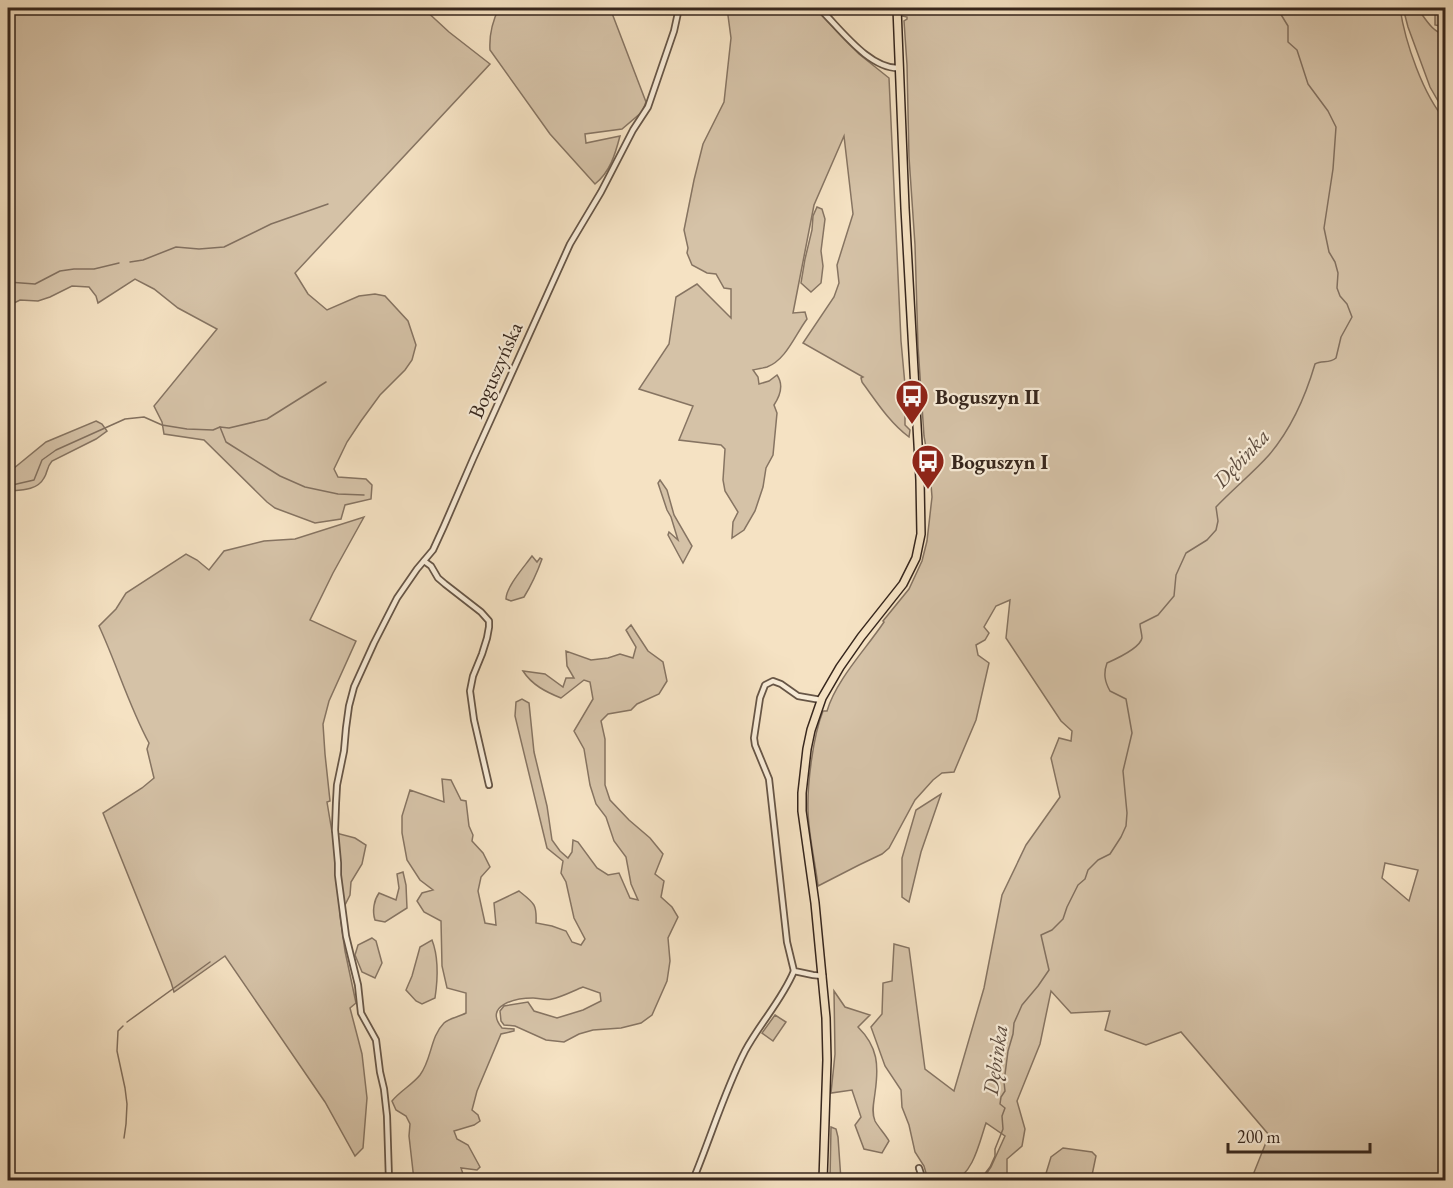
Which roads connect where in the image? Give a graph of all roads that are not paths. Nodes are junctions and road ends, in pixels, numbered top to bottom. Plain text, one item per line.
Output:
1 (679, 8) edge
2 (819, 8) edge
3 (897, 8) edge
4 (900, 68) junction
5 (424, 561) junction
6 (821, 700) junction
7 (489, 785) dead end
8 (794, 971) junction
9 (823, 976) junction
10 (919, 1168) dead end
11 (389, 1180) edge
12 (693, 1180) edge
13 (823, 1180) edge
14 (923, 1180) edge

1 - 5 street, Boguszyńska
2 - 4 street
3 - 4 highway
4 - 6 highway
5 - 7 street
5 - 11 street, Boguszyńska
6 - 8 street
6 - 9 highway
8 - 9 street
8 - 12 street
9 - 13 highway
10 - 14 street

